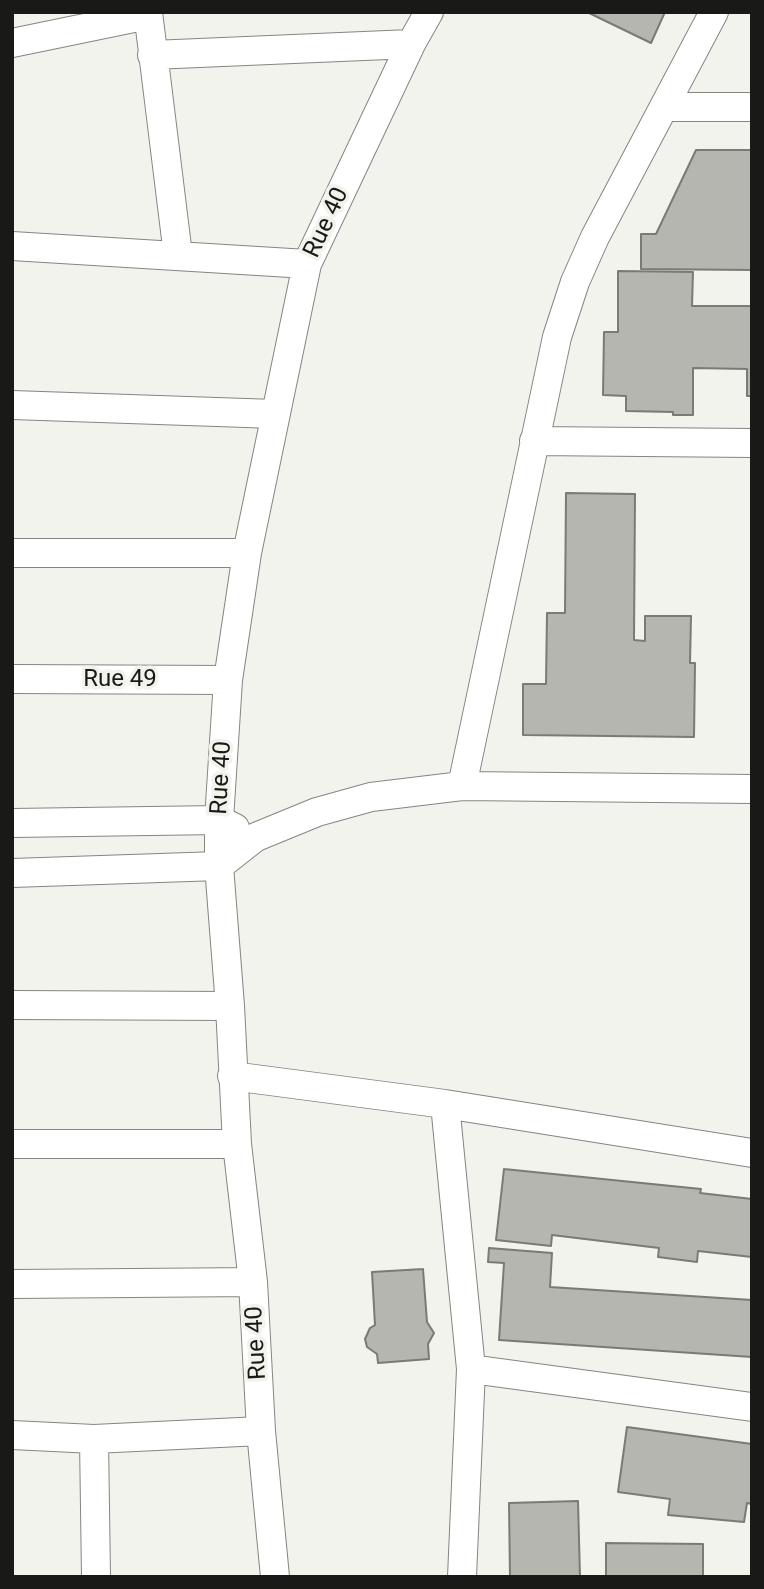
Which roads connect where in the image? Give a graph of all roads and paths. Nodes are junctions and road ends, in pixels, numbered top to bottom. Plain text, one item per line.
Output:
1 (429, 12) edge
2 (714, 12) edge
3 (148, 14) edge
4 (12, 43) edge
5 (411, 44) junction
6 (152, 55) junction
7 (664, 107) junction
8 (752, 107) edge
9 (12, 246) edge
10 (178, 255) junction
11 (307, 264) junction
12 (12, 405) edge
13 (275, 414) junction
14 (534, 441) junction
15 (752, 443) edge
16 (12, 553) edge
17 (247, 553) junction
18 (12, 679) edge
19 (228, 680) junction
20 (462, 786) junction
21 (752, 789) edge
22 (219, 820) junction
23 (12, 823) edge
24 (256, 837) junction
25 (219, 866) junction
26 (12, 873) edge
27 (12, 1005) edge
28 (230, 1006) junction
29 (232, 1076) junction
30 (445, 1104) junction
31 (12, 1144) edge
32 (237, 1144) junction
33 (752, 1153) edge
34 (254, 1282) junction
35 (12, 1284) edge
36 (471, 1369) junction
37 (752, 1407) edge
38 (261, 1432) junction
39 (12, 1435) edge
40 (94, 1439) junction
41 (96, 1577) edge
42 (275, 1577) edge
43 (462, 1577) edge

1 - 5 street, Rue 40
2 - 7 street
3 - 4 street
3 - 6 street
5 - 6 street
5 - 11 street, Rue 40
6 - 10 street
7 - 8 street
7 - 14 street
9 - 10 street
10 - 11 street
11 - 13 street, Rue 40
12 - 13 street
13 - 17 street, Rue 40
14 - 15 street
14 - 20 street
16 - 17 street
17 - 19 street, Rue 40
18 - 19 street, Rue 49
19 - 22 street, Rue 40
20 - 21 street
20 - 24 street
22 - 23 street
22 - 24 street
22 - 25 street, Rue 40
24 - 25 street
25 - 26 street
25 - 28 street, Rue 40
27 - 28 street
28 - 29 street, Rue 40
29 - 30 street
29 - 32 street, Rue 40
30 - 33 street
30 - 36 street
31 - 32 street
32 - 34 street, Rue 40
34 - 35 street
34 - 38 street, Rue 40
36 - 37 street
36 - 43 street
38 - 40 street
38 - 42 street, Rue 40
39 - 40 street
40 - 41 street

